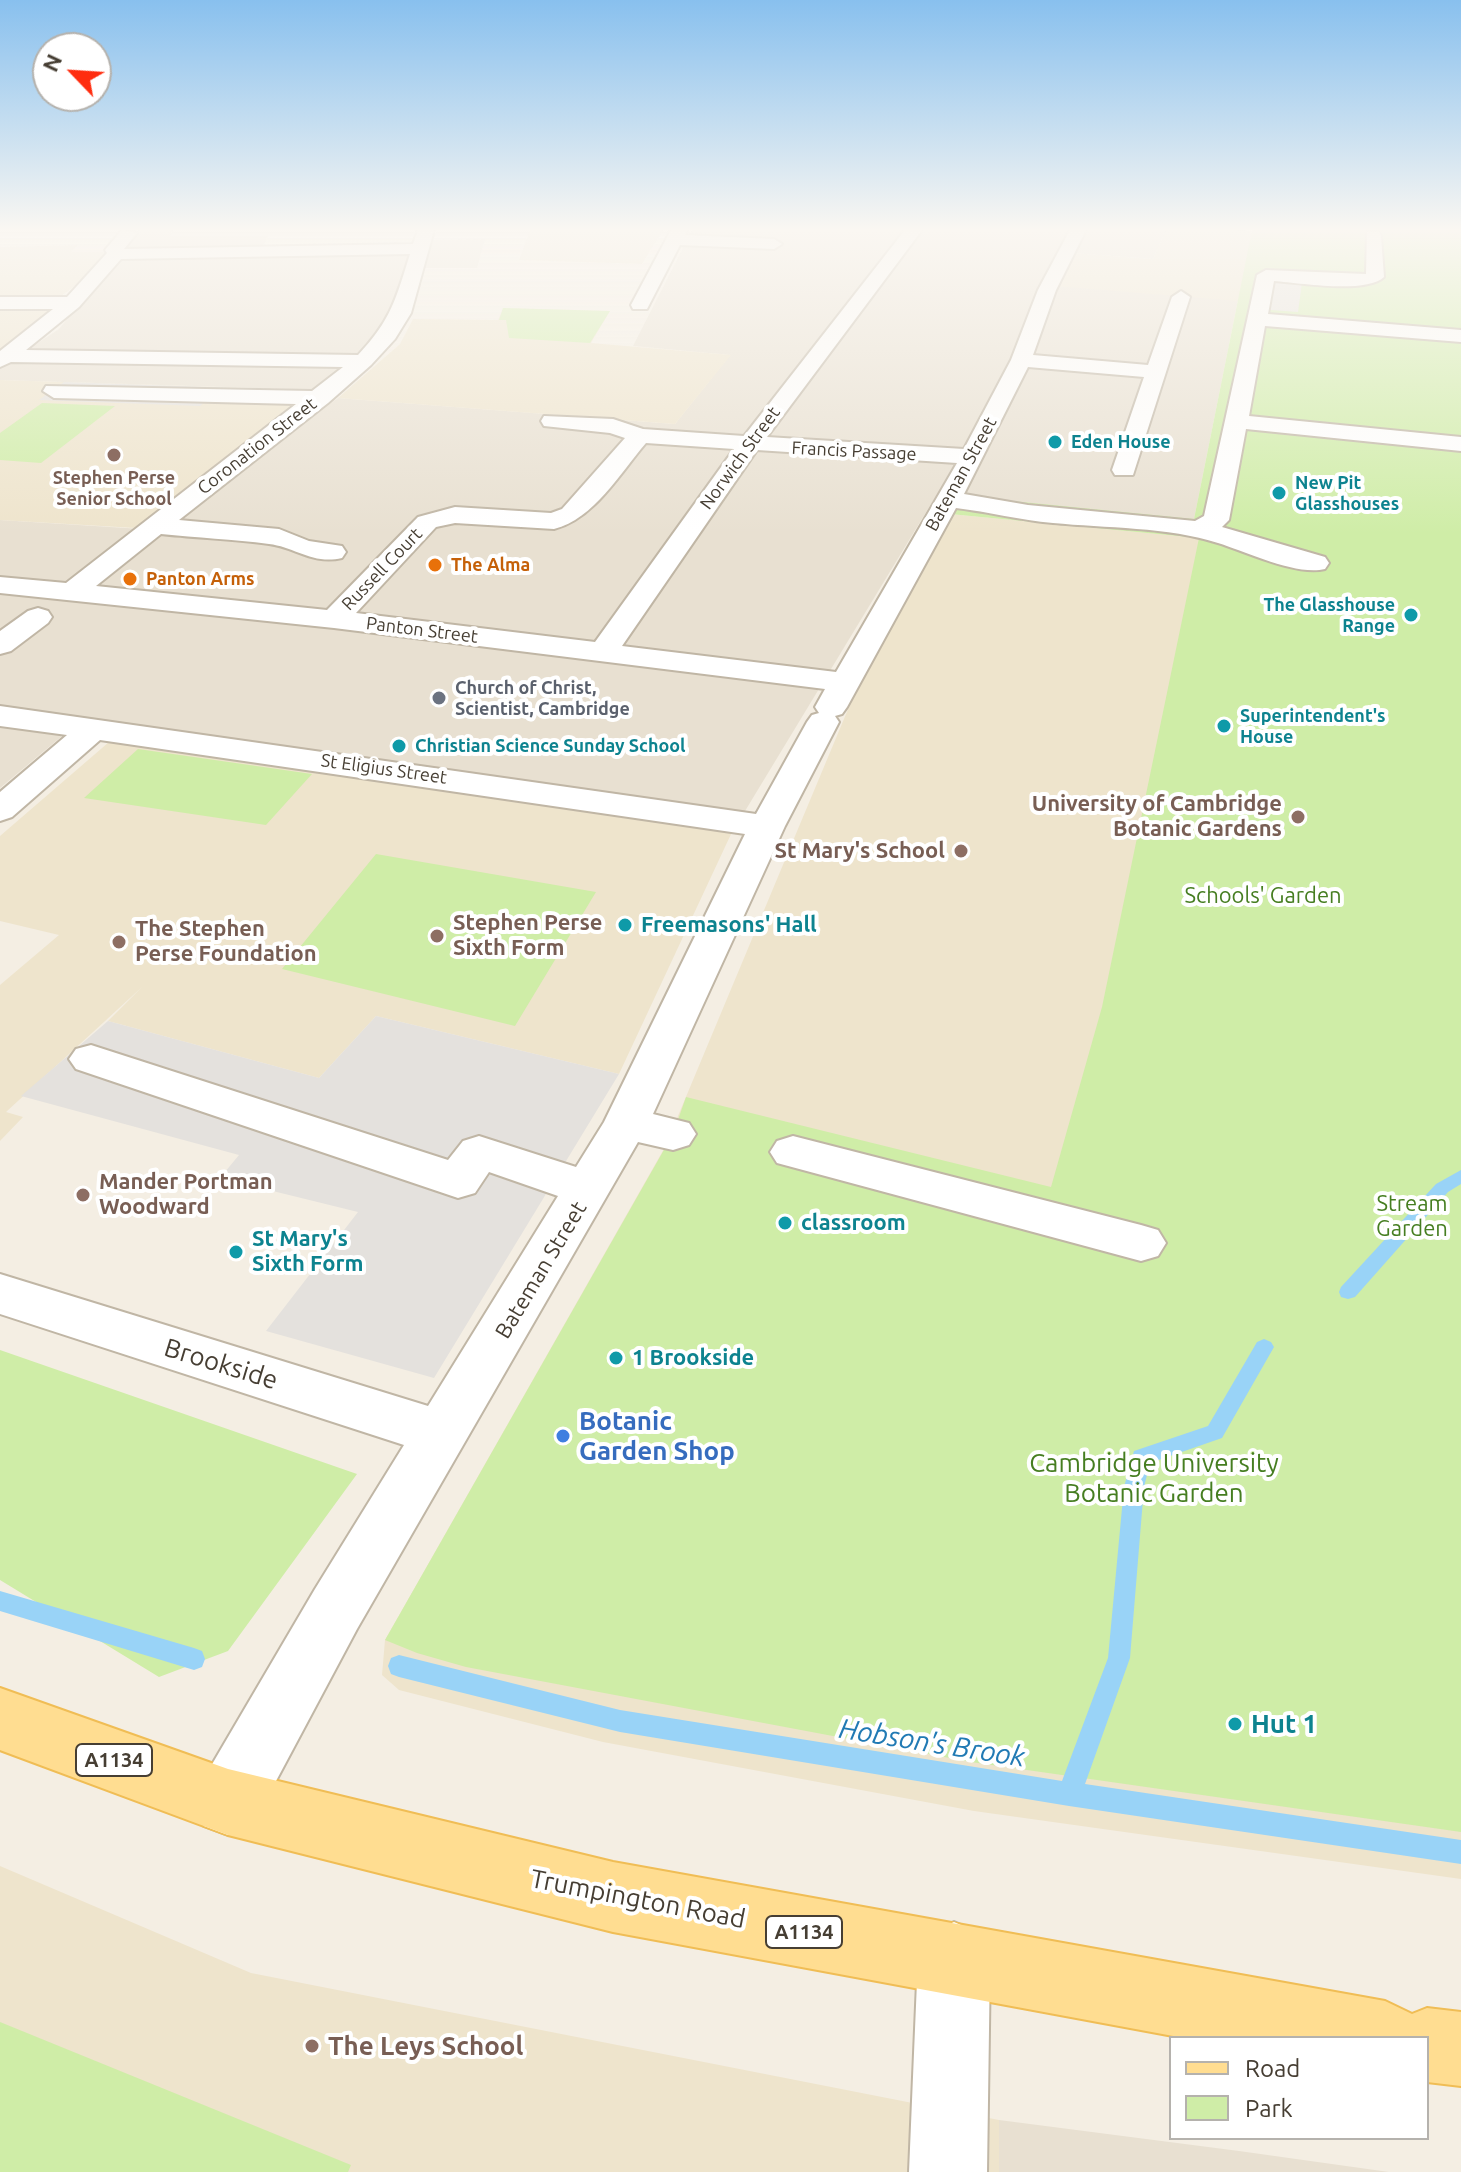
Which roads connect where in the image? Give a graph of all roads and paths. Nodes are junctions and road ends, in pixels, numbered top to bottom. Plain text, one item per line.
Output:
1 (34, 331) edge
2 (390, 331) edge
3 (836, 331) edge
4 (1032, 331) edge
5 (1170, 331) edge
6 (1253, 331) edge
7 (1355, 331) edge
8 (1397, 331) edge
9 (1461, 336) edge
10 (1410, 337) dead end
11 (7, 352) edge
12 (1021, 360) junction
13 (364, 361) junction
14 (1157, 372) junction
15 (54, 391) dead end
16 (320, 398) junction
17 (552, 421) dead end
18 (1234, 421) junction
19 (640, 436) junction
20 (1461, 444) edge
21 (749, 445) junction
22 (972, 457) junction
23 (1124, 470) dead end
24 (947, 500) junction
25 (154, 526) junction
26 (1199, 529) junction
27 (333, 552) dead end
28 (1315, 563) dead end
29 (0, 585) edge
30 (72, 592) junction
31 (38, 617) dead end
32 (334, 619) junction
33 (0, 645) edge
34 (602, 653) junction
35 (832, 705) junction
36 (0, 716) edge
37 (95, 728) junction
38 (0, 810) edge
39 (767, 826) junction
40 (91, 1059) dead end
41 (626, 1124) junction
42 (673, 1134) dead end
43 (793, 1152) dead end
44 (589, 1189) junction
45 (1141, 1243) dead end
46 (0, 1294) edge
47 (442, 1434) junction
48 (0, 1719) edge
49 (228, 1802) junction
50 (954, 1958) junction
51 (1374, 2036) edge
52 (1429, 2045) edge
53 (1461, 2049) edge
54 (948, 2172) edge

1 - 11 street
2 - 13 street, Coronation Street
3 - 21 street, Norwich Street
4 - 12 street, Bateman Street
5 - 14 street
6 - 18 street
7 - 10 street
8 - 9 street
11 - 13 street
12 - 14 street
12 - 22 street, Bateman Street
13 - 16 street, Coronation Street
14 - 23 street
15 - 16 street
16 - 25 street, Coronation Street
17 - 19 street
18 - 20 street
18 - 26 street
19 - 21 street, Francis Passage
19 - 32 street, Russell Court
21 - 22 street, Francis Passage
21 - 34 street, Norwich Street
22 - 24 street, Bateman Street
24 - 26 street
24 - 35 street, Bateman Street
25 - 27 street
25 - 30 street, Coronation Street
26 - 28 street
29 - 30 street, Panton Street
30 - 32 street, Panton Street
31 - 33 street
32 - 34 street, Panton Street
34 - 35 street, Panton Street
35 - 39 street, Bateman Street
36 - 37 street, St Eligius Street
37 - 38 street
37 - 39 street, St Eligius Street
39 - 41 street, Bateman Street
40 - 44 street
41 - 42 street
41 - 44 street, Bateman Street
43 - 45 street
44 - 47 street, Bateman Street
46 - 47 street, Brookside
47 - 49 street, Bateman Street
48 - 49 main road, Trumpington Road / A1134
49 - 50 main road, Trumpington Road / A1134
50 - 51 main road, Trumpington Road / A1134
50 - 54 street
52 - 53 main road

